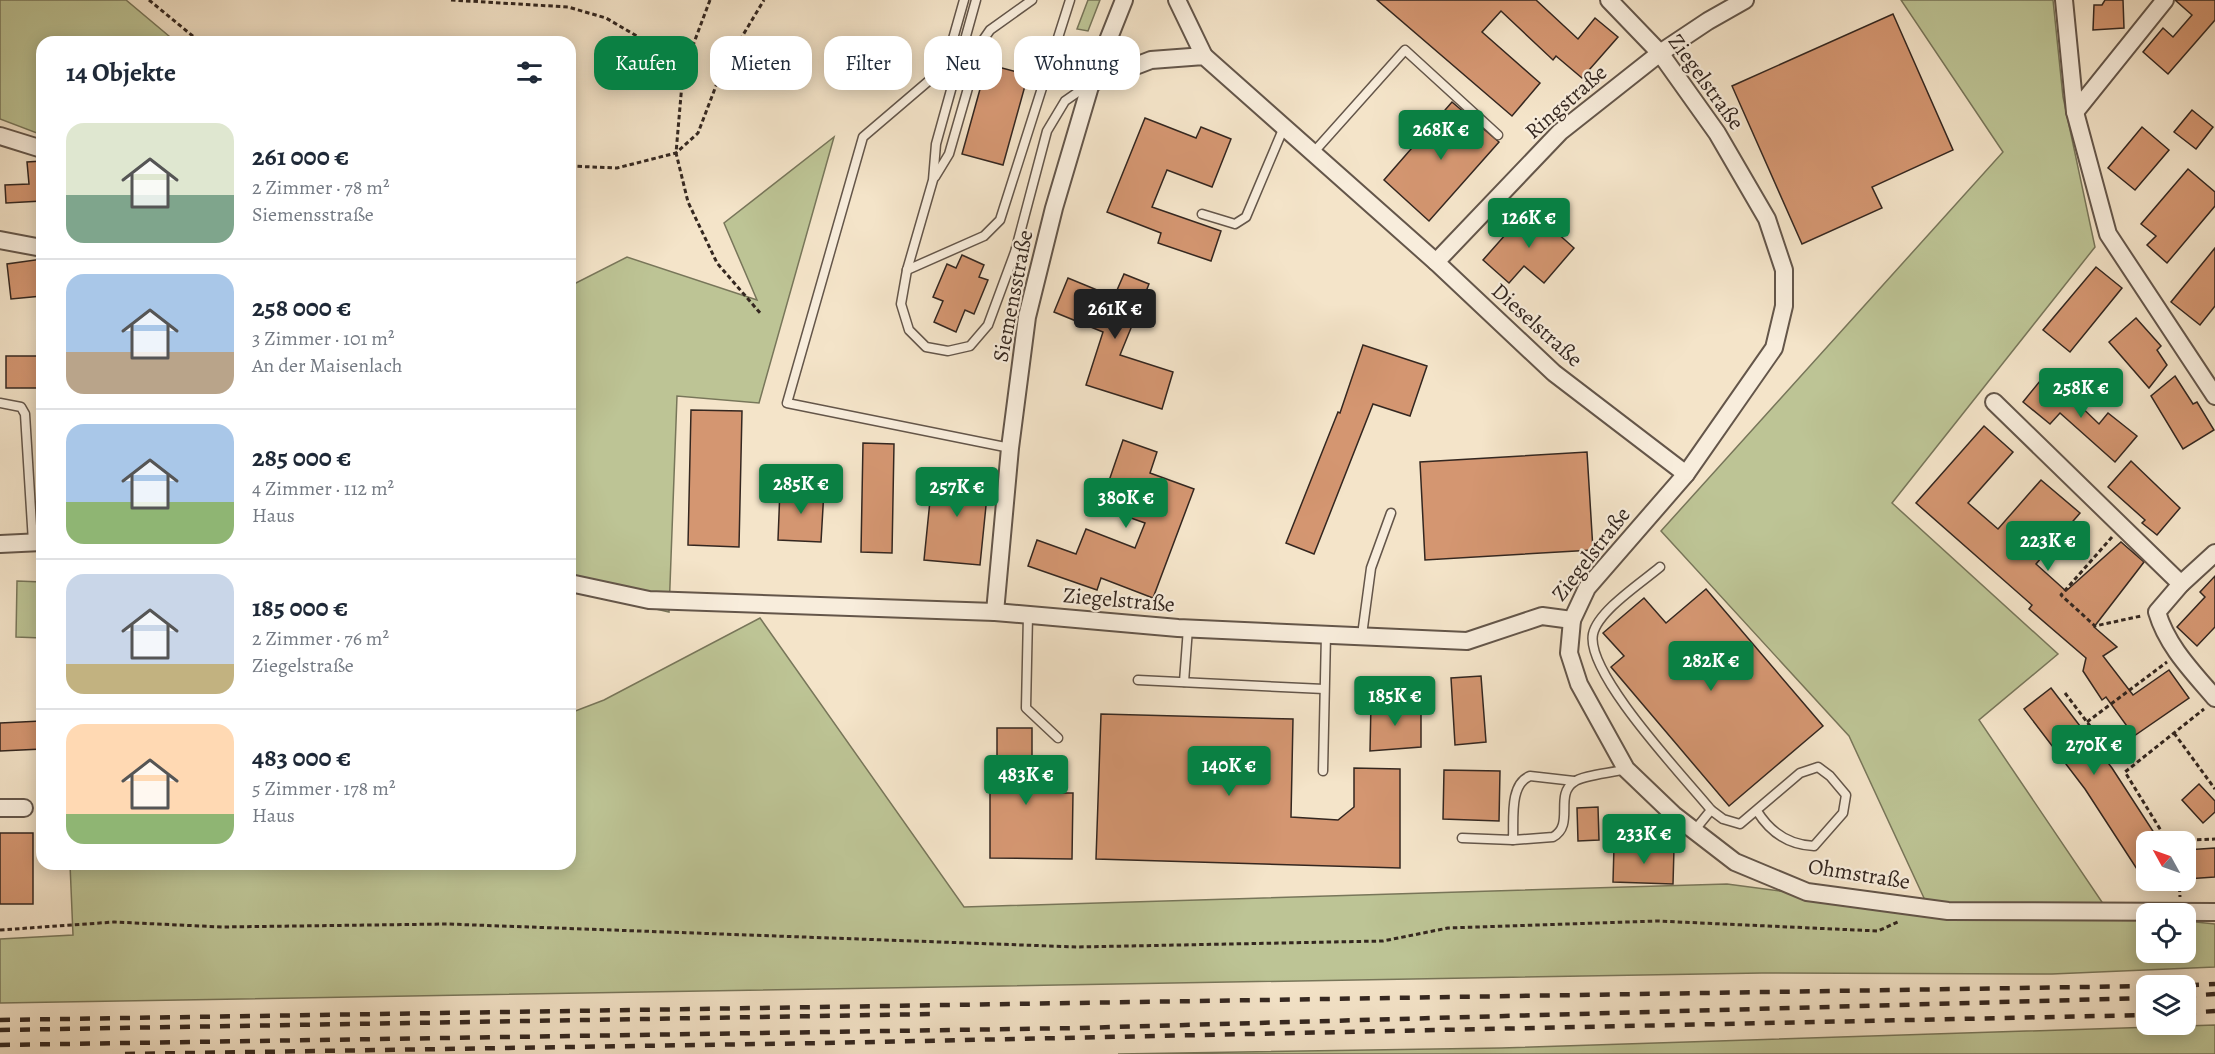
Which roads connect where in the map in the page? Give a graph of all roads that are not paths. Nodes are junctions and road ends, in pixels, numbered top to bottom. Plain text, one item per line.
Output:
1 (964, 0) edge
2 (976, 0) edge
3 (1032, 0) edge
4 (1070, 0) edge
5 (1124, 0) edge
6 (1177, 0) edge
7 (1609, 0) edge
8 (1745, 0) edge
9 (2064, 0) edge
10 (2165, 0) edge
11 (1110, 36) edge
12 (1660, 53) junction
13 (1204, 56) junction
14 (1140, 64) edge
15 (1081, 90) edge
16 (1089, 90) edge
17 (2074, 112) junction
18 (1284, 128) junction
19 (0, 135) edge
20 (1498, 135) dead end
21 (36, 147) edge
22 (1313, 153) junction
23 (933, 180) junction
24 (1202, 214) dead end
25 (0, 240) edge
26 (36, 247) edge
27 (1436, 262) junction
28 (907, 270) junction
29 (2215, 396) edge
30 (1994, 402) dead end
31 (0, 403) edge
32 (1010, 448) junction
33 (1686, 474) junction
34 (1391, 513) dead end
35 (36, 531) edge
36 (36, 542) edge
37 (0, 544) edge
38 (2215, 553) edge
39 (1660, 567) dead end
40 (576, 584) edge
41 (2181, 584) junction
42 (994, 612) junction
43 (1028, 615) junction
44 (1572, 620) junction
45 (1188, 628) junction
46 (1326, 633) junction
47 (1362, 635) junction
48 (1138, 680) dead end
49 (1184, 682) junction
50 (1324, 689) junction
51 (2211, 702) edge
52 (1058, 738) dead end
53 (1626, 769) junction
54 (1323, 771) dead end
55 (1574, 781) junction
56 (0, 808) edge
57 (24, 808) dead end
58 (1711, 810) junction
59 (1757, 811) junction
60 (1694, 831) junction
61 (1462, 838) dead end
62 (1513, 840) junction
63 (2215, 912) edge

1 - 32 lane
2 - 23 lane
3 - 23 lane
4 - 28 lane
5 - 11 street, Siemensstraße
6 - 13 street, Dieselstraße
7 - 12 street, Ziegelstraße
8 - 12 street, Ringstraße
9 - 17 street
10 - 17 street
12 - 27 street, Ringstraße
12 - 33 street, Ziegelstraße
13 - 14 street
13 - 18 street, Dieselstraße
15 - 28 lane
16 - 32 street, Siemensstraße
17 - 29 street
18 - 22 street, Dieselstraße
18 - 24 lane
19 - 21 street
20 - 22 lane
22 - 27 street, Dieselstraße
23 - 28 lane
25 - 26 street
27 - 33 street, Dieselstraße
30 - 41 street
31 - 35 lane
32 - 42 street, Siemensstraße
33 - 44 street, Ziegelstraße
34 - 47 lane
36 - 37 street
38 - 41 street
39 - 58 lane
40 - 42 street, Ziegelstraße
41 - 51 street
42 - 43 street, Ziegelstraße
43 - 45 street, Ziegelstraße
43 - 52 lane
44 - 47 street, Ziegelstraße
44 - 53 street, Ohmstraße
45 - 46 street, Ziegelstraße
45 - 49 lane
46 - 47 street, Ziegelstraße
46 - 50 lane
48 - 49 lane
49 - 50 lane
50 - 54 lane
53 - 55 lane
53 - 60 street, Ohmstraße
55 - 62 lane
55 - 62 lane
56 - 57 street
58 - 59 lane
58 - 60 lane
59 - 59 lane
60 - 63 street, Ohmstraße
61 - 62 lane

